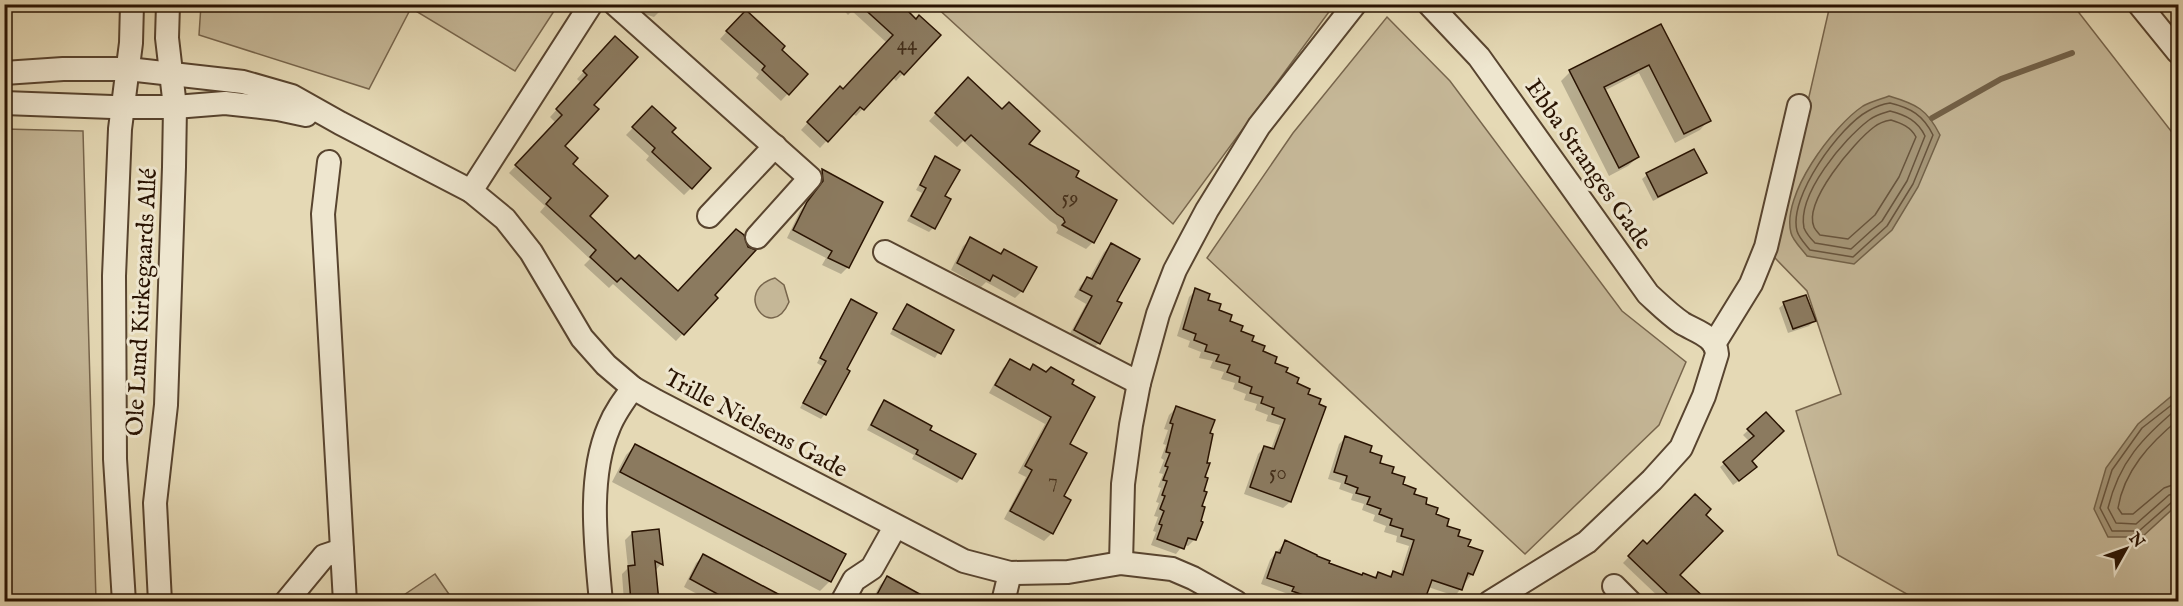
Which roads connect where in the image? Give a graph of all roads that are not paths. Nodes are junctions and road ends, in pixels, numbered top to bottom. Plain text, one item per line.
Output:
1 (132, 4) edge
2 (168, 4) edge
3 (591, 4) edge
4 (615, 4) edge
5 (1355, 4) edge
6 (1429, 4) edge
7 (2139, 4) edge
8 (2178, 52) edge
9 (128, 69) junction
10 (4, 73) edge
11 (171, 74) junction
12 (4, 103) edge
13 (124, 106) junction
14 (175, 106) junction
15 (1799, 106) dead end
16 (340, 123) junction
17 (775, 146) junction
18 (329, 162) dead end
19 (471, 191) junction
20 (709, 216) dead end
21 (757, 237) dead end
22 (885, 252) dead end
23 (1714, 344) junction
24 (1139, 383) junction
25 (633, 388) junction
26 (895, 527) junction
27 (342, 550) junction
28 (1121, 563) junction
29 (1010, 573) junction
30 (1614, 586) dead end
31 (124, 602) edge
32 (160, 602) edge
33 (286, 602) edge
34 (345, 602) edge
35 (601, 602) edge
36 (842, 602) edge
37 (1004, 602) edge
38 (1236, 602) edge
39 (1490, 602) edge
40 (1630, 602) edge

1 - 9 street, Ole Lund Kirkegaards Allé
2 - 11 street, Ole Lund Kirkegaards Allé
3 - 19 street
4 - 17 street
5 - 24 street
6 - 23 street, Ebba Stranges Gade
7 - 8 street
9 - 10 street, Trille Nielsens Gade
9 - 11 street, Trille Nielsens Gade
9 - 13 street, Ole Lund Kirkegaards Allé
11 - 14 street, Ole Lund Kirkegaards Allé
11 - 16 street, Trille Nielsens Gade
12 - 13 street, Trille Nielsens Gade
13 - 14 street, Trille Nielsens Gade
13 - 31 street, Ole Lund Kirkegaards Allé
14 - 16 street, Trille Nielsens Gade
14 - 32 street, Ole Lund Kirkegaards Allé
15 - 23 street
16 - 19 street, Trille Nielsens Gade
17 - 20 street
17 - 21 street
18 - 27 street
19 - 25 street, Trille Nielsens Gade
22 - 24 street
23 - 39 street
24 - 28 street
25 - 26 street, Trille Nielsens Gade
25 - 35 street
26 - 29 street, Trille Nielsens Gade
26 - 36 street
27 - 33 street
27 - 34 street
28 - 29 street, Trille Nielsens Gade
28 - 38 street, Trille Nielsens Gade
29 - 37 street
30 - 40 street

